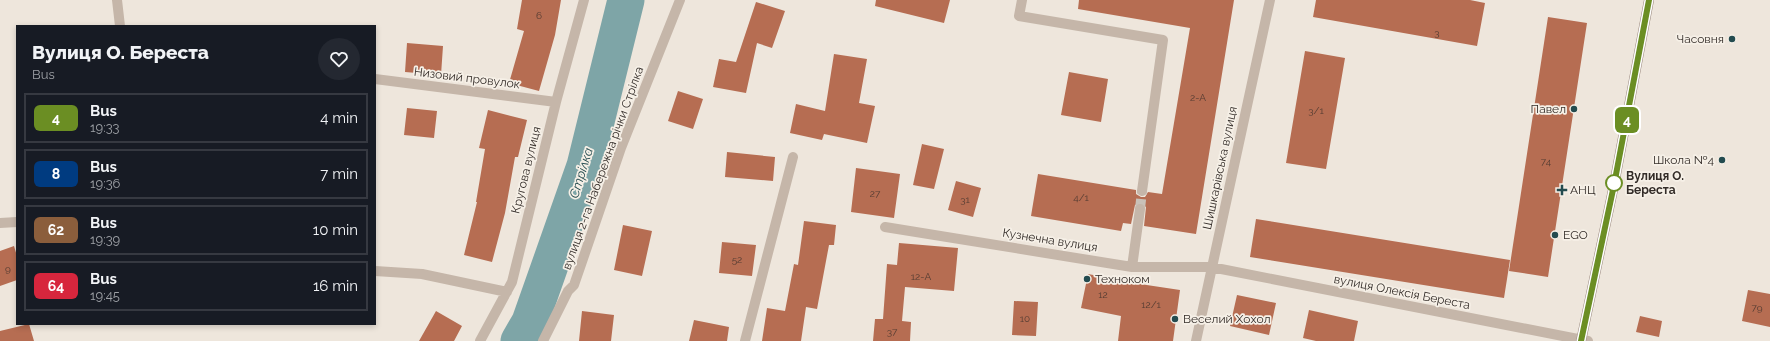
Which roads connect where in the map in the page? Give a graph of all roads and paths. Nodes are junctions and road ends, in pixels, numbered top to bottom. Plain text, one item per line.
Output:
1 (117, 0) edge
2 (584, 0) edge
3 (680, 0) edge
4 (1022, 0) edge
5 (1270, 0) edge
6 (1649, 0) edge
7 (120, 25) edge
8 (376, 79) edge
9 (556, 102) junction
10 (793, 157) dead end
11 (1142, 191) tunnel mouth
12 (1140, 209) tunnel mouth
13 (16, 222) edge
14 (0, 223) edge
15 (885, 227) dead end
16 (1132, 267) junction
17 (1211, 267) junction
18 (376, 271) edge
19 (507, 292) junction
20 (480, 341) edge
21 (543, 341) edge
22 (745, 341) edge
23 (1196, 341) edge
24 (1583, 341) edge

1 - 7 street
2 - 9 street, Кругова вулиця
3 - 21 street, вулиця 2-га Набережна річки Стрілка
4 - 11 street
5 - 17 street, Шишкарівська вулиця
6 - 24 main road
8 - 9 street, Низовий провулок
9 - 19 street, Кругова вулиця
10 - 22 street
12 - 16 street
13 - 14 street
15 - 16 street, Кузнечна вулиця
16 - 17 street, Кузнечна вулиця
17 - 23 street, Шишкарівська вулиця
17 - 24 street, вулиця Олексія Береста
18 - 19 street
19 - 20 street, Кругова вулиця

